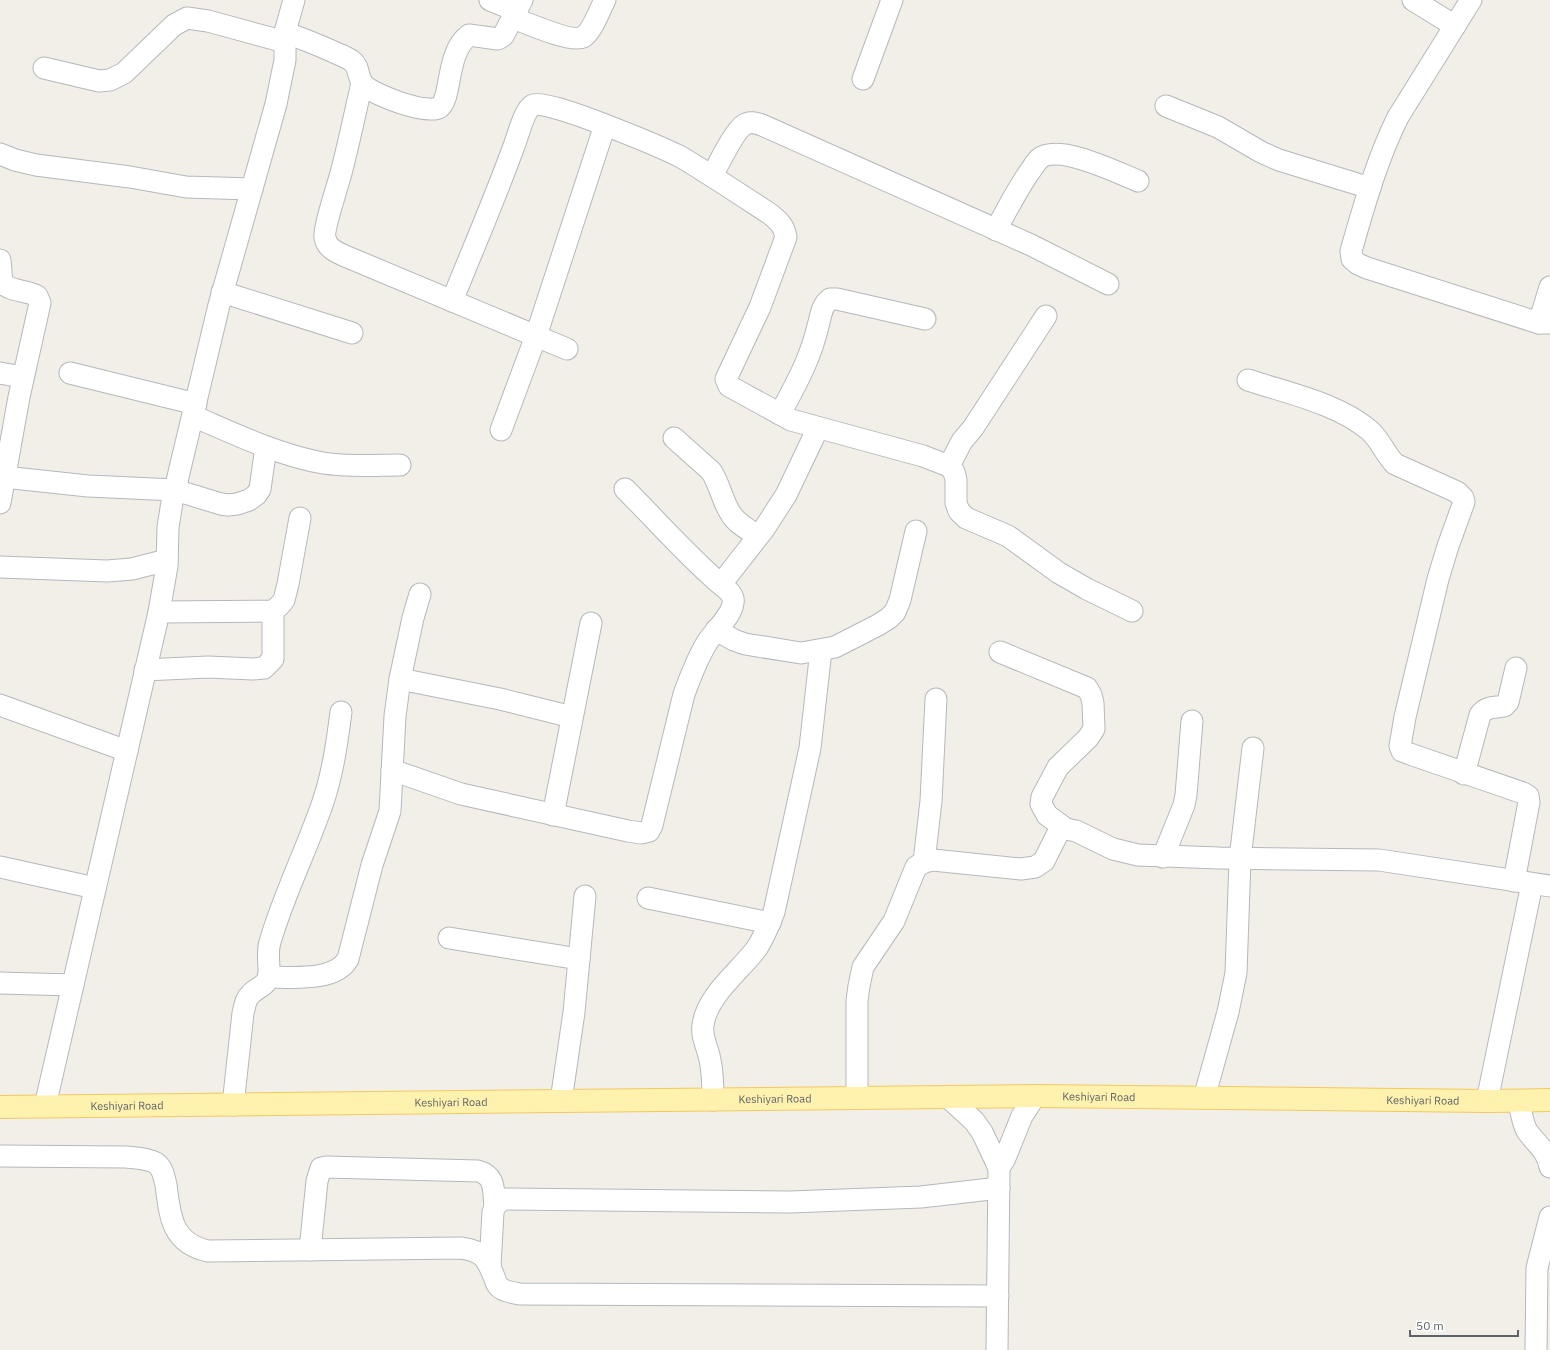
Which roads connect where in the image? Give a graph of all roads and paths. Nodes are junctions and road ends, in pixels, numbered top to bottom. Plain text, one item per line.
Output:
1 (294, 0) edge
2 (490, 0) edge
3 (605, 0) edge
4 (892, 0) edge
5 (1413, 0) edge
6 (1471, 0) edge
7 (517, 10) edge
8 (1455, 26) junction
9 (285, 37) junction
10 (44, 68) dead end
11 (863, 79) dead end
12 (362, 83) junction
13 (1166, 106) dead end
14 (604, 125) junction
15 (0, 154) edge
16 (712, 176) junction
17 (1138, 181) dead end
18 (1370, 188) junction
19 (252, 189) junction
20 (996, 230) junction
21 (0, 260) edge
22 (1108, 284) dead end
23 (1550, 287) edge
24 (222, 292) junction
25 (452, 301) junction
26 (1046, 316) dead end
27 (925, 319) dead end
28 (1545, 323) edge
29 (352, 333) dead end
30 (536, 336) junction
31 (567, 349) dead end
32 (0, 373) edge
33 (70, 373) dead end
34 (23, 377) junction
35 (1248, 380) dead end
36 (195, 410) junction
37 (780, 414) junction
38 (818, 428) junction
39 (501, 430) dead end
40 (674, 438) dead end
41 (266, 447) junction
42 (400, 465) dead end
43 (949, 466) junction
44 (4, 477) junction
45 (625, 489) dead end
46 (175, 490) junction
47 (0, 503) edge
48 (300, 518) dead end
49 (916, 530) dead end
50 (758, 536) junction
51 (167, 560) junction
52 (0, 567) edge
53 (721, 584) junction
54 (420, 594) dead end
55 (273, 611) junction
56 (1132, 611) dead end
57 (159, 612) junction
58 (591, 623) dead end
59 (716, 630) junction
60 (821, 650) junction
61 (1000, 652) dead end
62 (1516, 668) dead end
63 (145, 670) junction
64 (400, 679) junction
65 (936, 699) dead end
66 (0, 705) edge
67 (341, 712) dead end
68 (572, 717) junction
69 (1192, 722) dead end
70 (1252, 748) dead end
71 (126, 751) junction
72 (392, 770) junction
73 (1464, 774) junction
74 (553, 815) junction
75 (1066, 829) junction
76 (1163, 857) junction
77 (1240, 859) junction
78 (924, 862) junction
79 (0, 866) edge
80 (1532, 884) edge
81 (95, 888) junction
82 (585, 896) dead end
83 (648, 898) dead end
84 (770, 923) junction
85 (448, 938) dead end
86 (579, 958) junction
87 (269, 977) junction
88 (0, 983) edge
89 (72, 985) junction
90 (1035, 1096) junction
91 (948, 1097) junction
92 (857, 1098) junction
93 (1204, 1098) junction
94 (713, 1100) junction
95 (1550, 1100) edge
96 (561, 1101) junction
97 (1487, 1101) junction
98 (1519, 1101) junction
99 (233, 1105) junction
100 (45, 1106) junction
101 (0, 1107) edge
102 (0, 1156) edge
103 (1550, 1168) edge
104 (999, 1178) junction
105 (495, 1206) junction
106 (1550, 1217) edge
107 (310, 1250) junction
108 (490, 1266) junction
109 (998, 1296) junction
110 (997, 1350) edge
111 (1536, 1350) edge

1 - 9 street
2 - 7 street
3 - 7 street
4 - 11 street
5 - 8 street
6 - 8 street
7 - 12 street
8 - 18 street
9 - 10 street
9 - 12 street
9 - 19 street
12 - 25 street
13 - 18 street
14 - 16 street
14 - 25 street
14 - 30 street
15 - 19 street
16 - 20 street
16 - 37 street
17 - 20 street
18 - 28 street
19 - 24 street
20 - 22 street
21 - 34 street
23 - 28 street
24 - 29 street
24 - 36 street
25 - 30 street
26 - 43 street
27 - 37 street
30 - 31 street
30 - 39 street
32 - 34 street
33 - 36 street
34 - 44 street
35 - 73 street
36 - 41 street
36 - 46 street
37 - 38 street
38 - 43 street
38 - 50 street
40 - 50 street
41 - 42 street
41 - 46 street
43 - 56 street
44 - 46 street
44 - 47 street
45 - 53 street
46 - 51 street
48 - 55 street
49 - 60 street
50 - 53 street
51 - 52 street
51 - 57 street
53 - 59 street
54 - 64 street
55 - 57 street
55 - 63 street
57 - 63 street
58 - 68 street
59 - 60 street
59 - 74 street
60 - 84 street
61 - 75 street
62 - 73 street
63 - 71 street
64 - 68 street
64 - 72 street
65 - 78 street
66 - 71 street
67 - 87 street
68 - 74 street
69 - 76 street
70 - 77 street
71 - 81 street
72 - 74 street
72 - 87 street
73 - 80 street
75 - 76 street
75 - 78 street
76 - 77 street
77 - 80 street
77 - 93 street
78 - 92 street
79 - 81 street
80 - 97 street
81 - 89 street
82 - 86 street
83 - 84 street
84 - 94 street
85 - 86 street
86 - 96 street
87 - 99 street
88 - 89 street
89 - 100 street
90 - 91 main road, Keshiyari Road
90 - 93 main road, Keshiyari Road
90 - 104 street
91 - 92 main road, Keshiyari Road
91 - 104 street
92 - 94 main road, Keshiyari Road
93 - 97 main road, Keshiyari Road
94 - 96 main road, Keshiyari Road
95 - 98 main road, Keshiyari Road
96 - 99 main road, Keshiyari Road
97 - 98 main road, Keshiyari Road
98 - 103 street
99 - 100 main road, Keshiyari Road
100 - 101 main road, Keshiyari Road
102 - 107 street
104 - 105 street
104 - 109 street
105 - 107 street
105 - 108 street
106 - 111 street
107 - 108 street
108 - 109 street
109 - 110 street

